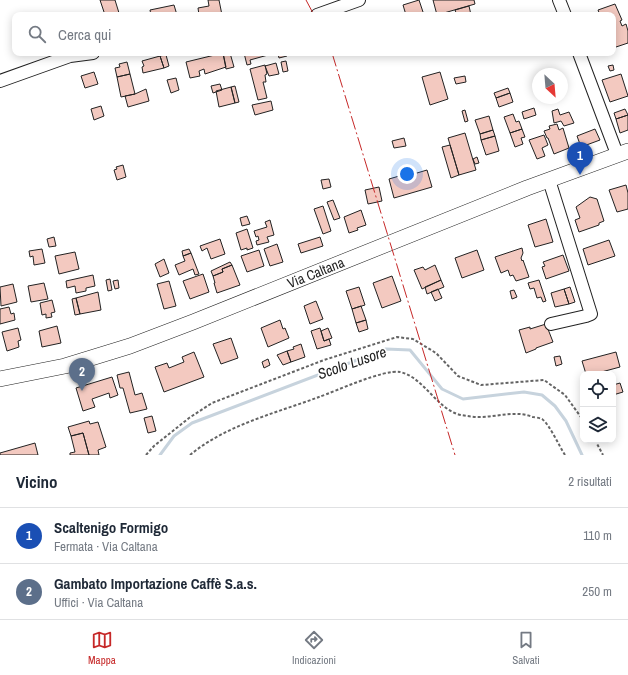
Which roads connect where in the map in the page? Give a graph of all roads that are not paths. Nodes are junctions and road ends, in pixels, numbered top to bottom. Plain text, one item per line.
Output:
1 (359, 0) edge
2 (559, 0) edge
3 (325, 12) edge
4 (564, 12) edge
5 (70, 56) edge
6 (580, 56) edge
7 (0, 81) edge
8 (623, 153) edge
9 (549, 180) junction
10 (551, 324) dead end
11 (0, 380) edge

1 - 3 street
2 - 4 street
5 - 7 street
6 - 8 street
8 - 9 main road, Via Caltana
9 - 10 street
9 - 11 main road, Via Caltana

